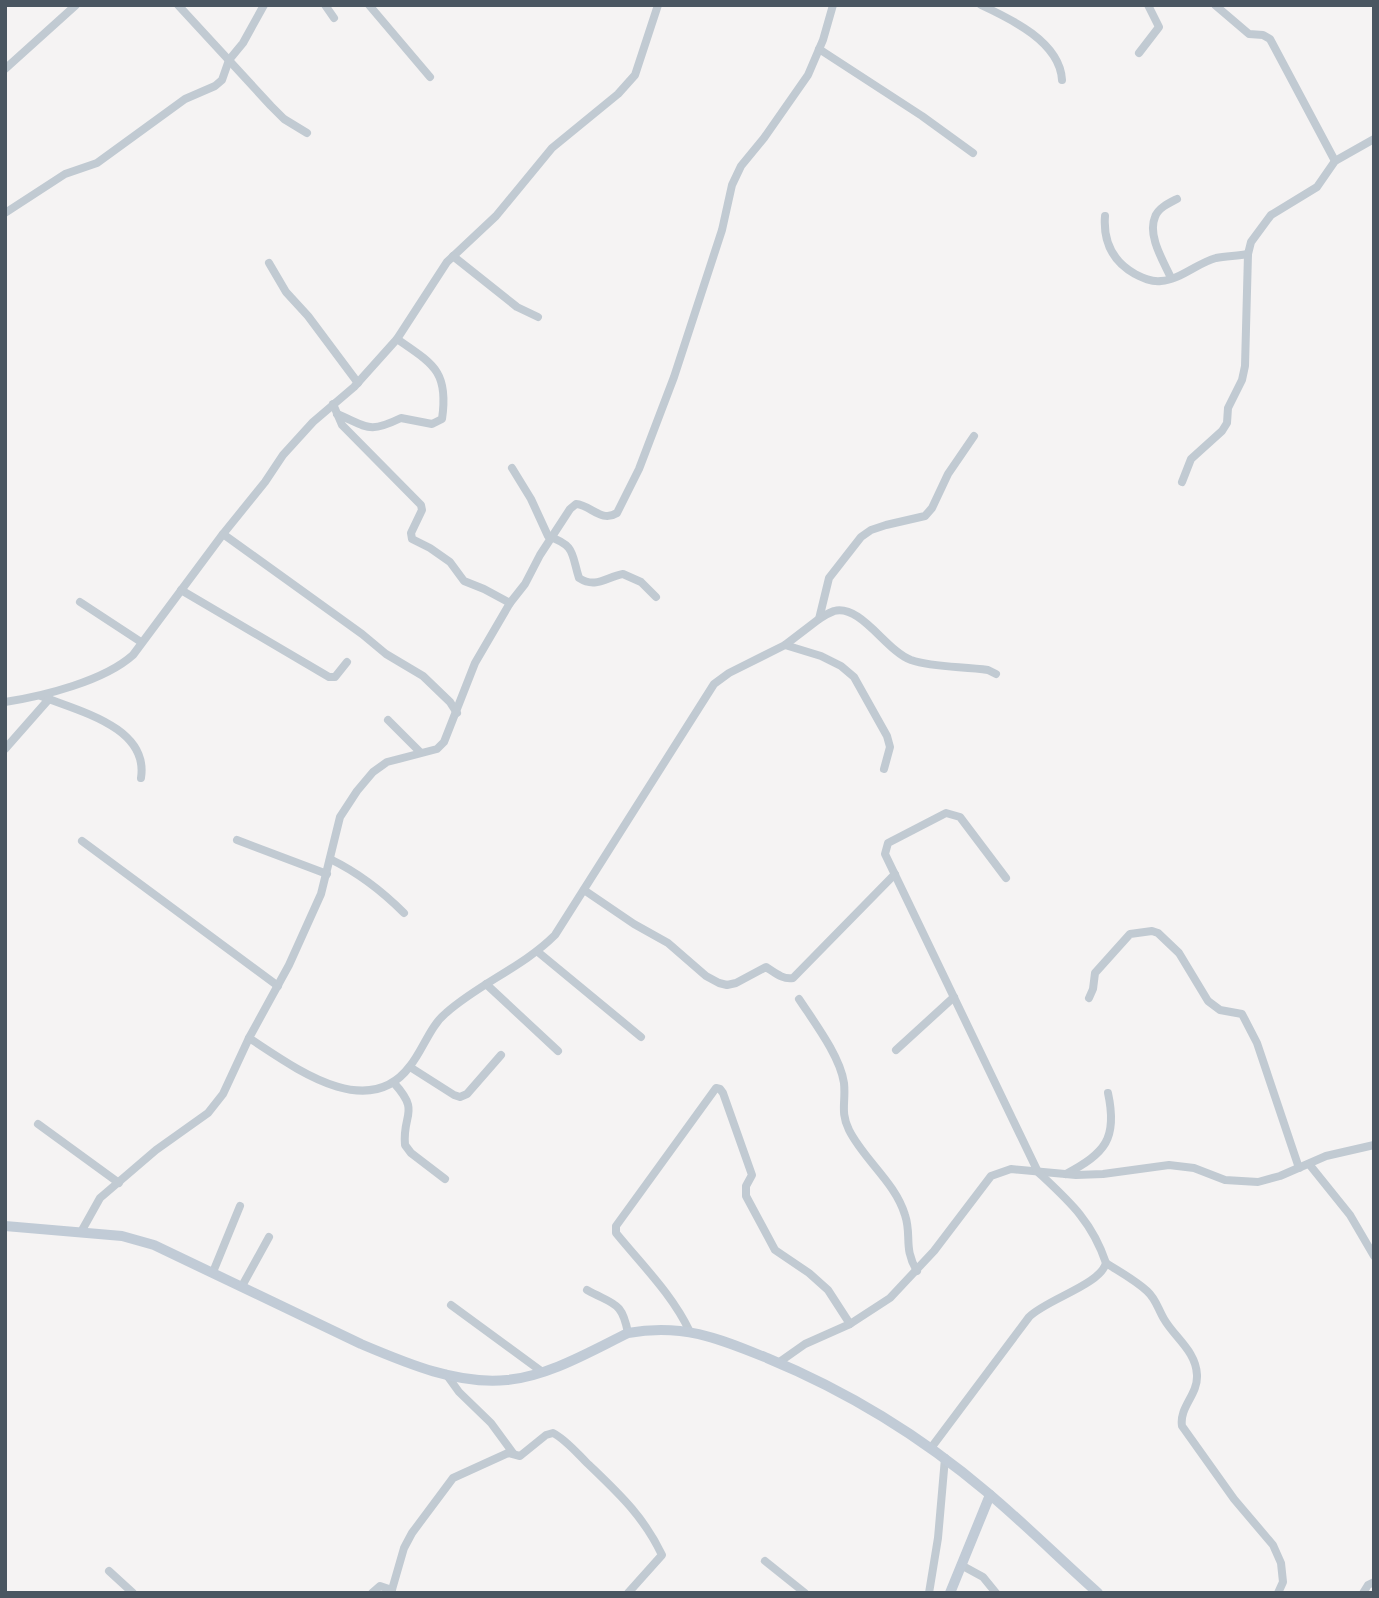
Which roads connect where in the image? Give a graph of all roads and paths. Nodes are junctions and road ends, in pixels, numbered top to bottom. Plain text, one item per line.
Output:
1 (76, 5) edge
2 (178, 5) edge
3 (264, 5) edge
4 (325, 5) edge
5 (369, 5) edge
6 (658, 5) edge
7 (833, 5) edge
8 (981, 5) edge
9 (1148, 5) edge
10 (1215, 5) edge
11 (334, 18) dead end
12 (819, 49) junction
13 (1139, 53) dead end
14 (229, 60) junction
15 (5, 69) edge
16 (430, 77) dead end
17 (1062, 80) dead end
18 (307, 133) dead end
19 (1374, 139) edge
20 (972, 153) dead end
21 (1335, 161) junction
22 (1177, 199) dead end
23 (5, 213) edge
24 (1105, 216) dead end
25 (1248, 254) junction
26 (453, 256) junction
27 (269, 263) dead end
28 (1171, 278) junction
29 (538, 317) dead end
30 (397, 339) junction
31 (358, 383) junction
32 (333, 404) junction
33 (337, 414) junction
34 (974, 436) dead end
35 (512, 468) dead end
36 (1182, 482) dead end
37 (223, 534) junction
38 (551, 537) junction
39 (181, 590) junction
40 (656, 597) dead end
41 (80, 602) dead end
42 (510, 603) junction
43 (819, 619) junction
44 (141, 642) junction
45 (785, 645) junction
46 (347, 662) dead end
47 (996, 674) dead end
48 (45, 698) junction
49 (5, 702) edge
50 (457, 713) junction
51 (388, 720) dead end
52 (5, 749) edge
53 (420, 752) junction
54 (884, 769) dead end
55 (141, 778) dead end
56 (237, 840) dead end
57 (82, 841) dead end
58 (330, 859) junction
59 (327, 874) junction
60 (895, 874) junction
61 (1006, 877) dead end
62 (584, 890) junction
63 (404, 913) dead end
64 (538, 952) junction
65 (486, 984) junction
66 (278, 986) junction
67 (954, 997) junction
68 (1089, 998) dead end
69 (799, 999) dead end
70 (641, 1037) dead end
71 (249, 1038) junction
72 (896, 1050) dead end
73 (558, 1051) dead end
74 (501, 1055) dead end
75 (410, 1067) junction
76 (394, 1083) junction
77 (1108, 1093) dead end
78 (38, 1124) dead end
79 (1374, 1145) edge
80 (1309, 1164) junction
81 (1299, 1168) junction
82 (1038, 1172) junction
83 (1066, 1174) junction
84 (444, 1179) dead end
85 (119, 1183) junction
86 (240, 1206) dead end
87 (5, 1226) edge
88 (81, 1232) junction
89 (269, 1237) dead end
90 (1371, 1245) edge
91 (1374, 1256) edge
92 (1106, 1262) junction
93 (917, 1271) junction
94 (213, 1272) junction
95 (243, 1286) junction
96 (587, 1290) dead end
97 (452, 1305) dead end
98 (850, 1324) junction
99 (690, 1332) junction
100 (628, 1333) junction
101 (778, 1363) junction
102 (541, 1371) junction
103 (446, 1374) junction
104 (931, 1448) junction
105 (513, 1453) junction
106 (945, 1458) junction
107 (990, 1495) junction
108 (765, 1561) dead end
109 (961, 1565) junction
110 (109, 1572) dead end
111 (1374, 1582) edge
112 (392, 1591) edge
113 (133, 1593) edge
114 (372, 1593) edge
115 (628, 1593) edge
116 (805, 1593) edge
117 (929, 1593) edge
118 (950, 1593) edge
119 (996, 1593) edge
120 (1098, 1593) edge
121 (1278, 1593) edge
122 (1363, 1593) edge

1 - 15 street
2 - 14 street
3 - 14 street
4 - 11 street
5 - 16 street
6 - 26 street
7 - 12 street
8 - 17 street
9 - 13 street
10 - 21 street
12 - 20 street
12 - 38 street
14 - 18 street
14 - 23 street
19 - 21 street
21 - 25 street
22 - 28 street
24 - 28 street
25 - 28 street
25 - 36 street
26 - 29 street
26 - 30 street
27 - 31 street
30 - 31 street
30 - 33 street
31 - 32 street
32 - 33 street
32 - 37 street
33 - 42 street
34 - 43 street
35 - 38 street
37 - 39 street
37 - 50 street
38 - 40 street
38 - 42 street
39 - 44 street
39 - 46 street
41 - 44 street
42 - 50 street
43 - 45 street
43 - 47 street
44 - 48 street
45 - 54 street
45 - 62 street
48 - 49 street
48 - 52 street
48 - 55 street
50 - 53 street
51 - 53 street
53 - 58 street
56 - 59 street
57 - 66 street
58 - 59 street
58 - 63 street
59 - 66 street
60 - 61 street
60 - 62 street
60 - 67 street
62 - 64 street
64 - 65 street
64 - 70 street
65 - 73 street
65 - 75 street
66 - 71 street
67 - 72 street
67 - 82 street
68 - 81 street
69 - 93 street
71 - 76 street
71 - 85 street
74 - 75 street
75 - 76 street
76 - 84 street
77 - 83 street
78 - 85 street
79 - 80 street
80 - 81 street
80 - 90 street
81 - 83 street
82 - 83 street
82 - 92 street
82 - 93 street
85 - 88 street
86 - 94 street
87 - 88 street
88 - 94 street
89 - 95 street
90 - 91 street
92 - 104 street
92 - 121 street
93 - 98 street
94 - 95 street
95 - 103 street
96 - 100 street
97 - 102 street
98 - 99 street
98 - 101 street
99 - 100 street
99 - 101 street
100 - 102 street
101 - 104 street
102 - 103 street
103 - 105 street
104 - 106 street
105 - 112 street
105 - 115 street
106 - 107 street
106 - 117 street
107 - 109 street
107 - 120 street
108 - 116 street
109 - 118 street
109 - 119 street
110 - 113 street
111 - 122 street
112 - 114 street

